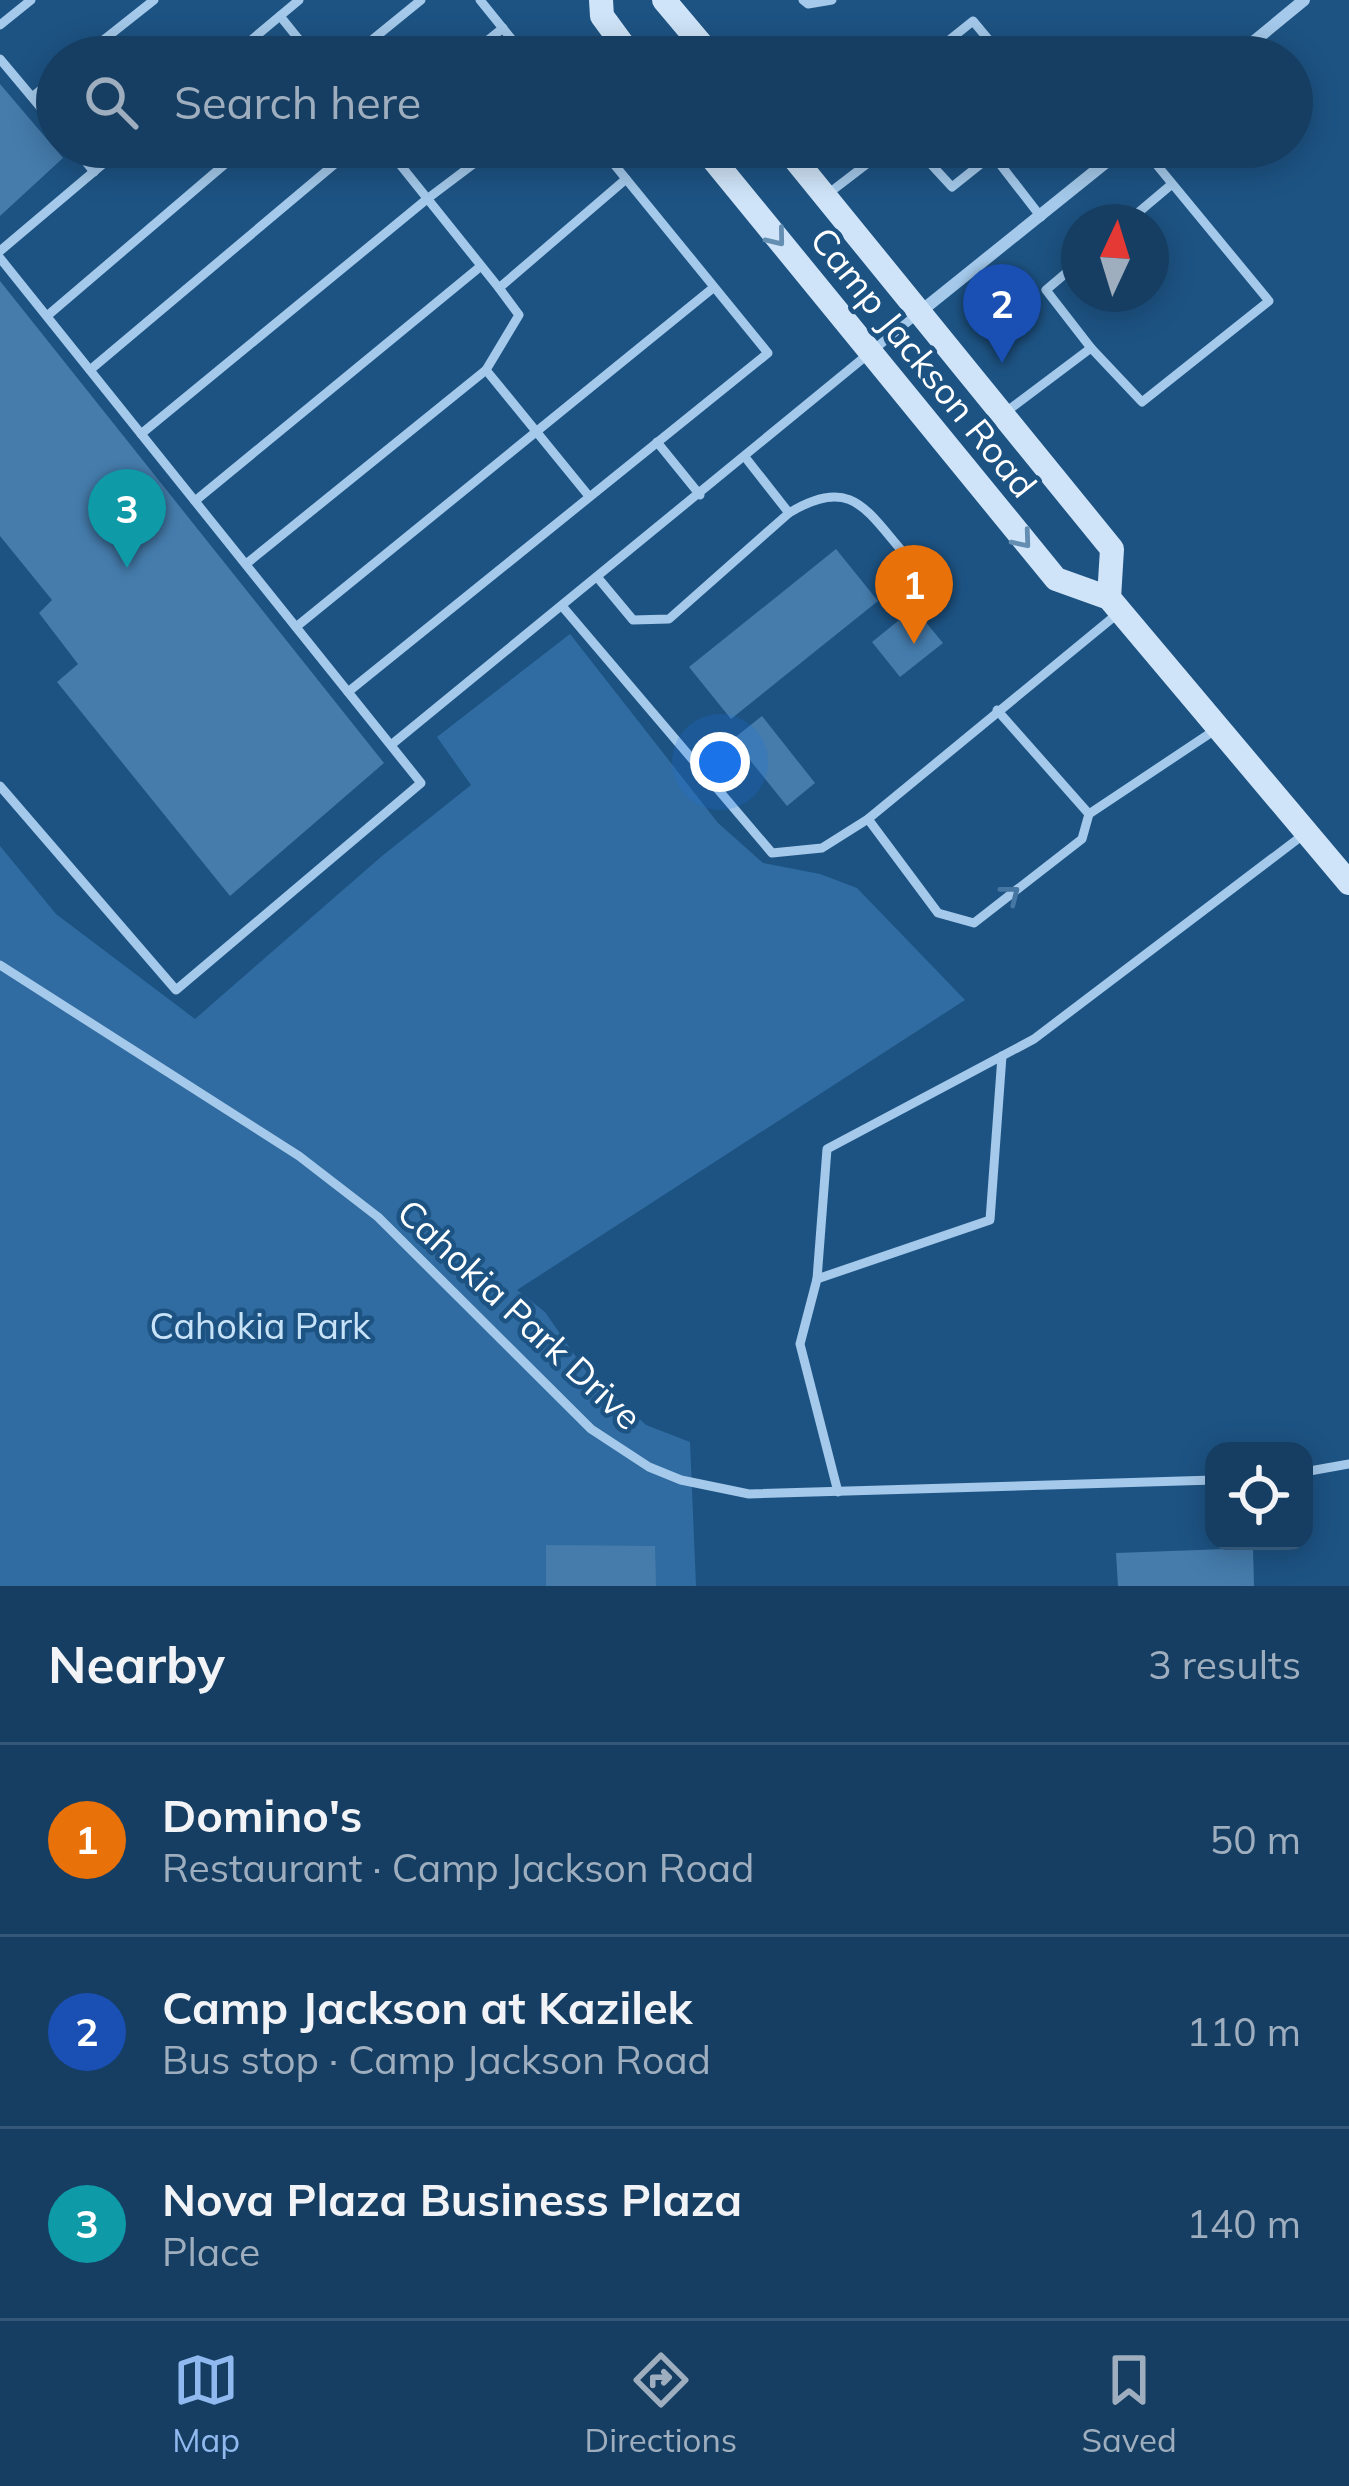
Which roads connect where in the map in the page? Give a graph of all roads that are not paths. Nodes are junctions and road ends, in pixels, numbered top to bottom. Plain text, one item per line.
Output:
1 (31, 0) edge
2 (154, 0) edge
3 (299, 0) edge
4 (421, 0) edge
5 (480, 0) edge
6 (601, 0) edge
7 (664, 0) edge
8 (803, 0) edge
9 (832, 0) edge
10 (1304, 0) edge
11 (280, 16) junction
12 (0, 25) edge
13 (503, 28) junction
14 (109, 36) edge
15 (256, 36) edge
16 (296, 36) edge
17 (377, 36) edge
18 (493, 36) edge
19 (509, 36) edge
20 (617, 36) edge
21 (694, 36) edge
22 (954, 36) edge
23 (986, 36) edge
24 (1260, 36) edge
25 (0, 59) edge
26 (36, 94) edge
27 (32, 97) junction
28 (36, 102) edge
29 (91, 168) edge
30 (99, 168) edge
31 (220, 168) edge
32 (330, 168) edge
33 (403, 168) edge
34 (468, 168) edge
35 (617, 168) edge
36 (720, 168) edge
37 (802, 168) edge
38 (862, 168) edge
39 (934, 168) edge
40 (976, 168) edge
41 (1003, 168) edge
42 (1100, 168) edge
43 (1159, 168) edge
44 (94, 172) junction
45 (626, 179) junction
46 (1172, 184) junction
47 (825, 196) junction
48 (427, 199) junction
49 (1148, 204) edge
50 (1041, 217) junction
51 (0, 254) edge
52 (481, 266) junction
53 (1061, 277) edge
54 (500, 288) junction
55 (713, 288) junction
56 (1061, 309) edge
57 (1063, 312) edge
58 (919, 313) junction
59 (47, 316) junction
60 (1091, 348) junction
61 (871, 352) junction
62 (90, 370) junction
63 (486, 370) junction
64 (1002, 415) junction
65 (141, 434) junction
66 (538, 434) junction
67 (657, 442) junction
68 (745, 457) junction
69 (700, 494) junction
70 (588, 495) junction
71 (195, 501) junction
72 (789, 513) junction
73 (910, 560) dead end
74 (245, 564) junction
75 (598, 578) junction
76 (1114, 604) junction
77 (562, 606) junction
78 (296, 627) junction
79 (348, 692) junction
80 (997, 710) junction
81 (1220, 726) junction
82 (391, 745) junction
83 (0, 787) edge
84 (1089, 814) junction
85 (868, 819) junction
86 (1307, 832) junction
87 (1349, 883) edge
88 (0, 964) edge
89 (1002, 1056) junction
90 (817, 1280) junction
91 (1349, 1464) edge
92 (1313, 1470) edge
93 (1205, 1480) edge
94 (838, 1492) junction

1 - 12 lane
2 - 14 lane
3 - 11 lane
4 - 17 lane
5 - 13 lane
6 - 20 main road
7 - 21 main road
8 - 9 lane
10 - 24 street
11 - 15 lane
11 - 16 lane
13 - 18 lane
13 - 19 lane
22 - 23 lane
25 - 27 lane
26 - 27 lane
27 - 28 lane
29 - 44 lane
30 - 44 lane
31 - 59 lane
32 - 62 lane
33 - 48 lane
34 - 48 lane
35 - 45 lane
36 -> 61 main road, Camp Jackson Road
37 - 47 main road, Camp Jackson Road
38 - 47 lane
39 - 40 lane
41 - 50 lane
42 - 50 street
43 - 46 lane
44 - 51 lane
45 - 54 lane
45 - 55 lane
46 - 49 lane
46 - 60 lane
47 - 58 main road, Camp Jackson Road
48 - 52 lane
48 - 65 lane
50 - 58 street
51 - 59 lane
52 - 54 lane
52 - 71 lane
53 - 56 lane
54 - 63 lane
55 - 66 lane
55 - 67 lane
57 - 60 lane
58 - 61 lane
58 - 64 main road, Camp Jackson Road
59 - 62 lane
60 - 64 lane
61 - 68 lane
61 -> 76 main road, Camp Jackson Road
62 - 65 lane
63 - 66 lane
63 - 74 lane
64 - 76 main road, Camp Jackson Road
65 - 71 lane
66 - 70 lane
66 - 78 lane
67 - 69 lane
67 - 70 lane
68 - 69 lane
68 - 72 lane
69 - 75 lane
70 - 79 lane
71 - 74 lane
72 - 73 lane
72 - 75 lane
74 - 78 lane
75 - 77 lane
76 - 80 lane
76 - 81 main road, Camp Jackson Road
77 - 82 lane
77 - 85 lane
78 - 79 lane
79 - 82 lane
80 - 84 lane
80 - 85 lane
81 - 84 lane
81 - 86 main road, Camp Jackson Road
82 - 83 lane
85 -> 84 lane
86 - 87 main road, Camp Jackson Road
86 - 89 lane
88 - 94 lane, Cahokia Park Drive
89 - 90 lane
89 - 90 lane
90 - 94 lane
91 - 92 lane
93 - 94 lane, Cahokia Park Drive

